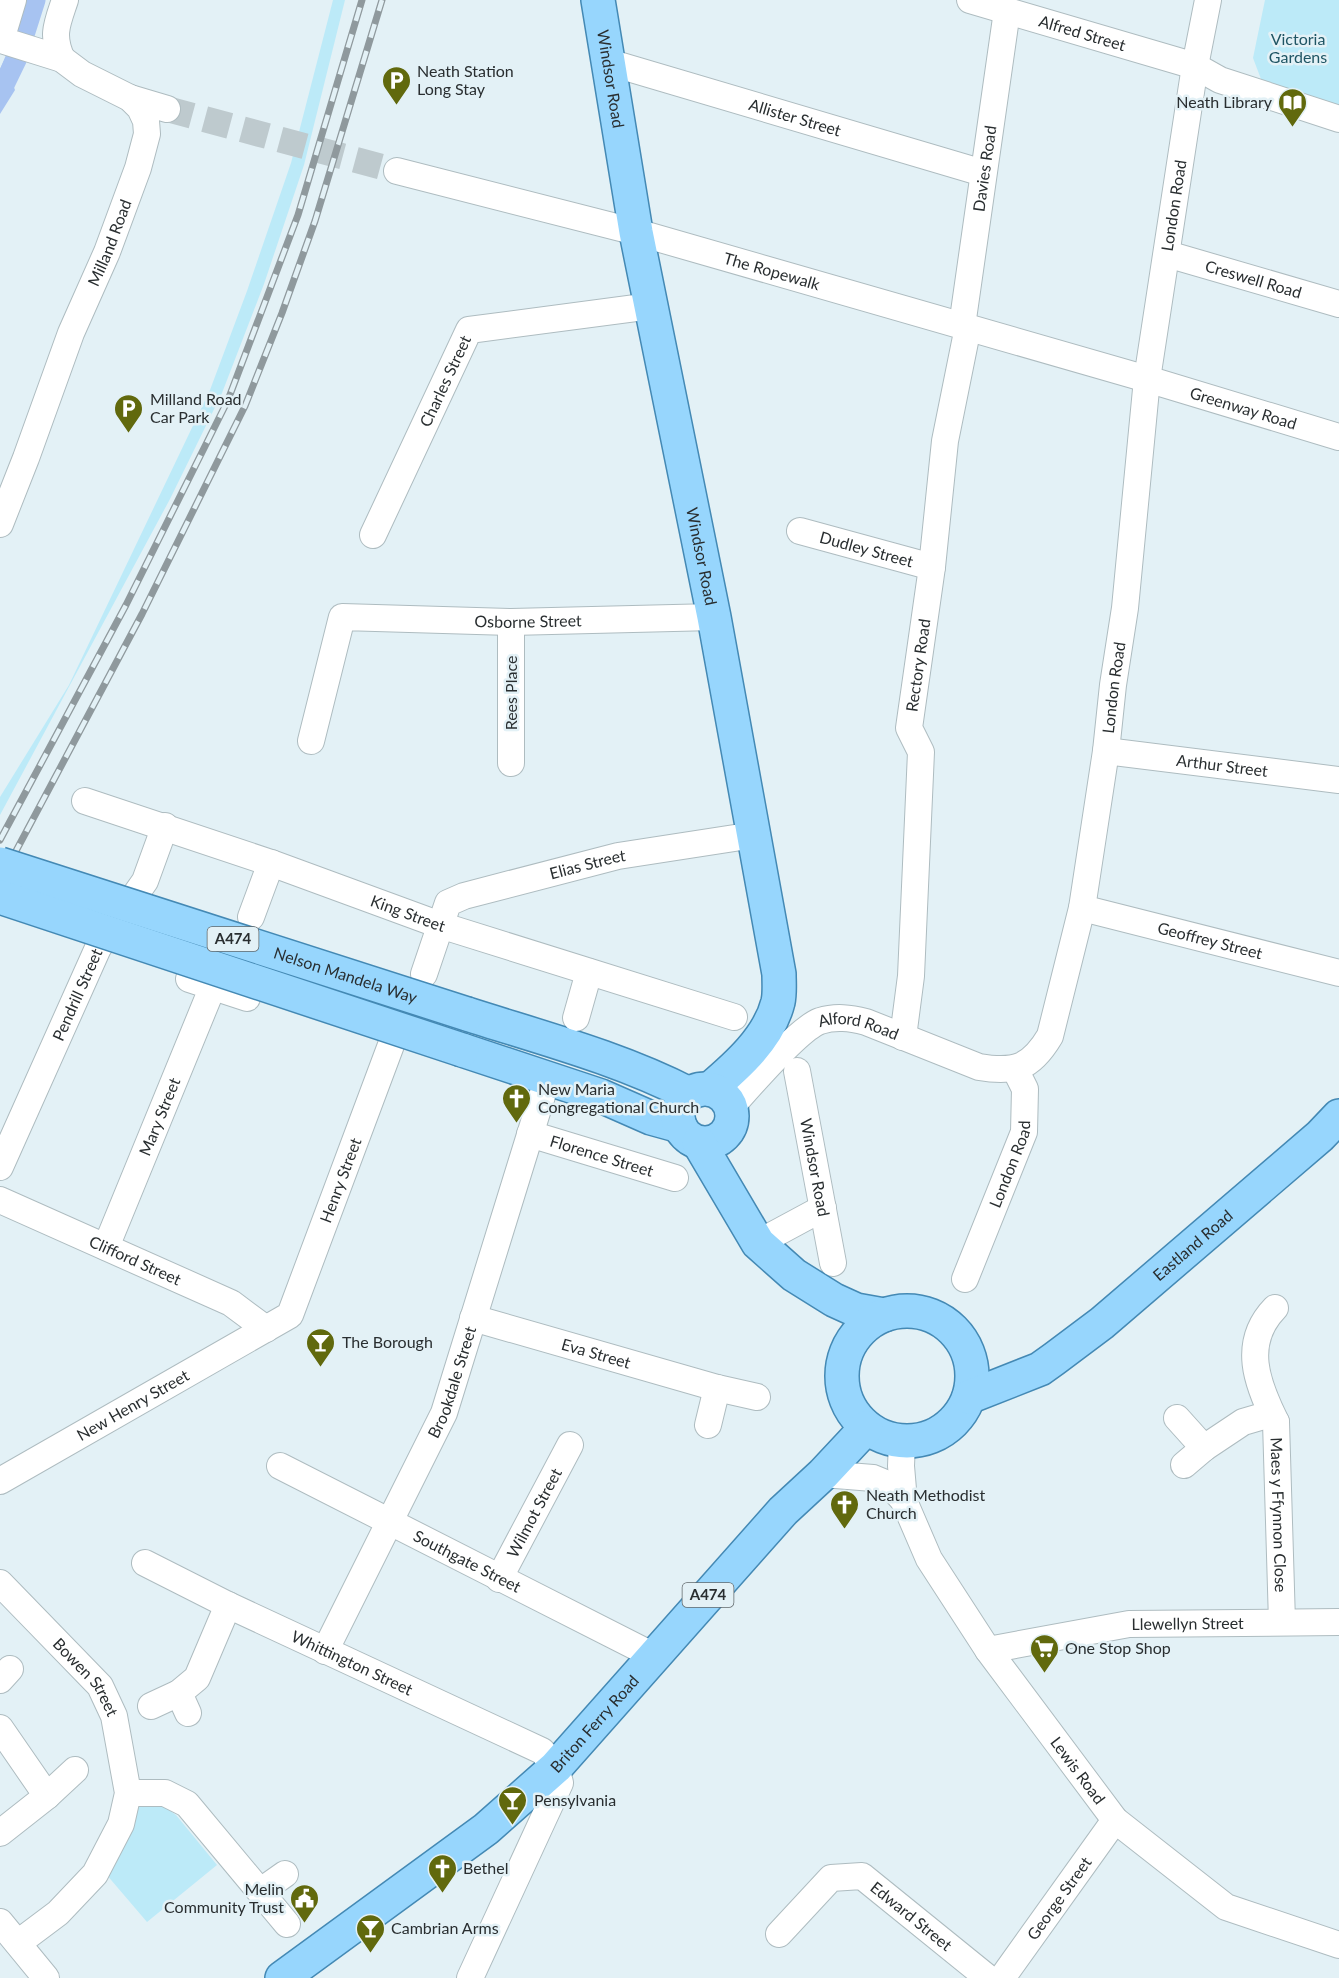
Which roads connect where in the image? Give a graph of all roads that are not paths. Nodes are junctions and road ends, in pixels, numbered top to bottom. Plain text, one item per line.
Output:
1 (13, 0) edge
2 (65, 0) edge
3 (598, 0) edge
4 (970, 0) edge
5 (1208, 0) edge
6 (1007, 11) junction
7 (1, 40) edge
8 (62, 59) junction
9 (608, 62) junction
10 (1195, 66) junction
11 (130, 98) junction
12 (167, 109) tunnel mouth
13 (1339, 119) edge
14 (397, 171) tunnel mouth
15 (983, 173) junction
16 (636, 232) junction
17 (1167, 254) junction
18 (1339, 304) edge
19 (651, 306) junction
20 (965, 326) junction
21 (1147, 379) junction
22 (1339, 437) edge
23 (0, 524) edge
24 (800, 531) dead end
25 (373, 535) dead end
26 (932, 567) junction
27 (714, 618) junction
28 (511, 622) junction
29 (311, 741) dead end
30 (1106, 751) junction
31 (511, 763) dead end
32 (1339, 780) edge
33 (85, 801) dead end
34 (165, 826) junction
35 (754, 835) junction
36 (271, 863) junction
37 (0, 864) edge
38 (0, 897) edge
39 (1082, 908) junction
40 (251, 917) dead end
41 (440, 925) junction
42 (588, 972) junction
43 (1339, 973) edge
44 (424, 974) dead end
45 (189, 979) dead end
46 (213, 986) junction
47 (247, 998) dead end
48 (576, 1017) dead end
49 (734, 1017) dead end
50 (903, 1038) junction
51 (391, 1045) dead end
52 (1015, 1069) junction
53 (797, 1071) dead end
54 (542, 1096) dead end
55 (705, 1116) junction
56 (1339, 1116) edge
57 (530, 1134) junction
58 (0, 1167) edge
59 (675, 1178) dead end
60 (0, 1200) edge
61 (823, 1208) junction
62 (758, 1243) junction
63 (106, 1247) junction
64 (833, 1263) dead end
65 (965, 1279) dead end
66 (839, 1303) junction
67 (1275, 1308) dead end
68 (290, 1315) joint
69 (884, 1315) junction
70 (473, 1318) junction
71 (266, 1329) junction
72 (965, 1345) junction
73 (846, 1350) junction
74 (1040, 1368) junction
75 (717, 1388) junction
76 (757, 1397) dead end
77 (969, 1397) junction
78 (1178, 1418) dead end
79 (1276, 1422) junction
80 (708, 1425) dead end
81 (866, 1428) junction
82 (902, 1442) junction
83 (570, 1445) dead end
84 (1204, 1448) junction
85 (1184, 1465) dead end
86 (280, 1466) dead end
87 (823, 1473) junction
88 (0, 1480) edge
89 (904, 1501) junction
90 (390, 1522) junction
91 (145, 1563) dead end
92 (499, 1579) junction
93 (0, 1583) edge
94 (228, 1605) junction
95 (1282, 1622) junction
96 (1339, 1622) edge
97 (988, 1650) junction
98 (325, 1651) junction
99 (654, 1656) junction
100 (151, 1706) dead end
101 (0, 1728) edge
102 (556, 1767) junction
103 (75, 1770) dead end
104 (128, 1793) junction
105 (47, 1796) junction
106 (1115, 1820) junction
107 (0, 1833) edge
108 (285, 1874) dead end
109 (261, 1891) junction
110 (287, 1924) dead end
111 (6, 1933) edge
112 (779, 1934) dead end
113 (1339, 1945) edge
114 (46, 1978) edge
115 (282, 1978) edge
116 (470, 1978) edge
117 (987, 1978) edge
118 (1002, 1978) edge

1 - 7 street
2 - 8 street
3 - 9 main road, Windsor Road
4 - 6 street, Alfred Street
5 - 10 street, London Road
6 - 10 street, Alfred Street
6 - 15 street, Davies Road
7 - 8 street
8 - 11 street
9 - 15 street, Allister Street
9 - 16 main road, Windsor Road
10 - 13 street
10 - 17 street, London Road
11 - 12 street
11 - 23 street, Milland Road
14 - 16 street, The Ropewalk
15 - 20 street, Davies Road
16 - 19 main road, Windsor Road
16 - 20 street, The Ropewalk
17 - 18 street, Creswell Road
17 - 21 street, London Road
19 - 25 street, Charles Street
19 - 27 main road, Windsor Road
20 - 21 street, The Ropewalk
20 - 26 street, Rectory Road
21 - 22 street, Greenway Road
21 - 30 street, London Road
24 - 26 street, Dudley Street
26 - 50 street, Rectory Road
27 - 28 street, Osborne Street
27 - 35 main road, Windsor Road
28 - 29 street, Osborne Street
28 - 31 street, Rees Place
30 - 32 street, Arthur Street
30 - 39 street, London Road
33 - 34 street, King Street
34 - 36 street, King Street
34 - 58 street, Pendrill Street
35 - 41 street, Elias Street
35 - 55 main road, Windsor Road
36 - 40 street
36 - 41 street, King Street
37 - 55 main road, Nelson Mandela Way / A474, bridge
38 - 55 main road, A474, bridge
39 - 43 street, Geoffrey Street
39 - 52 street, London Road
41 - 42 street, King Street
41 - 44 street
42 - 48 street
42 - 49 street, King Street
45 - 46 street
46 - 47 street
46 - 63 street, Mary Street
50 - 52 street, Alford Road
50 - 55 street, Alford Road
51 - 68 street, Henry Street
52 - 65 street, London Road
53 - 61 street, Windsor Road
54 - 57 street, Brookdale Street
55 - 62 main road
56 - 74 main road, Eastland Road
57 - 59 street, Florence Street
57 - 70 street, Brookdale Street
60 - 63 street, Clifford Street
61 - 62 street
61 - 64 street, Windsor Road
62 - 66 main road
63 - 71 street, Clifford Street
66 - 69 main road
66 - 73 main road
67 - 79 street, Maes y Ffynnon Close
68 - 71 street, New Henry Street
69 - 72 main road
69 - 73 main road
70 - 75 street, Eva Street
70 - 90 street, Brookdale Street
71 - 88 street, New Henry Street
72 - 74 main road
72 - 77 main road
73 - 81 main road
74 - 77 main road, Eastland Road
75 - 76 street, Eva Street
75 - 80 street
77 - 82 main road
78 - 84 street
79 - 84 street
79 - 95 street, Maes y Ffynnon Close
81 - 82 main road
81 - 87 main road, Briton Ferry Road / A474
82 - 89 street, Lewis Road
83 - 92 street, Wilmot Street
84 - 85 street
86 - 90 street, Southgate Street
87 - 89 street, Lewis Road
87 - 99 main road, Briton Ferry Road / A474
89 - 97 street, Lewis Road
90 - 92 street, Southgate Street
90 - 98 street, Brookdale Street
91 - 94 street, Whittington Street
92 - 99 street, Southgate Street
93 - 104 street, Bowen Street
94 - 98 street, Whittington Street
94 - 100 street
95 - 96 street, Llewellyn Street
95 - 97 street, Llewellyn Street
97 - 106 street, Lewis Road
98 - 102 street, Whittington Street
99 - 102 main road, Briton Ferry Road / A474
101 - 105 street
102 - 115 main road, Briton Ferry Road / A474
102 - 116 street
103 - 105 street
104 - 109 street
104 - 111 street, Bowen Street
105 - 107 street
106 - 113 street, Lewis Road
106 - 118 street, George Street
108 - 109 street
109 - 110 street
111 - 114 street
112 - 117 street, Edward Street

